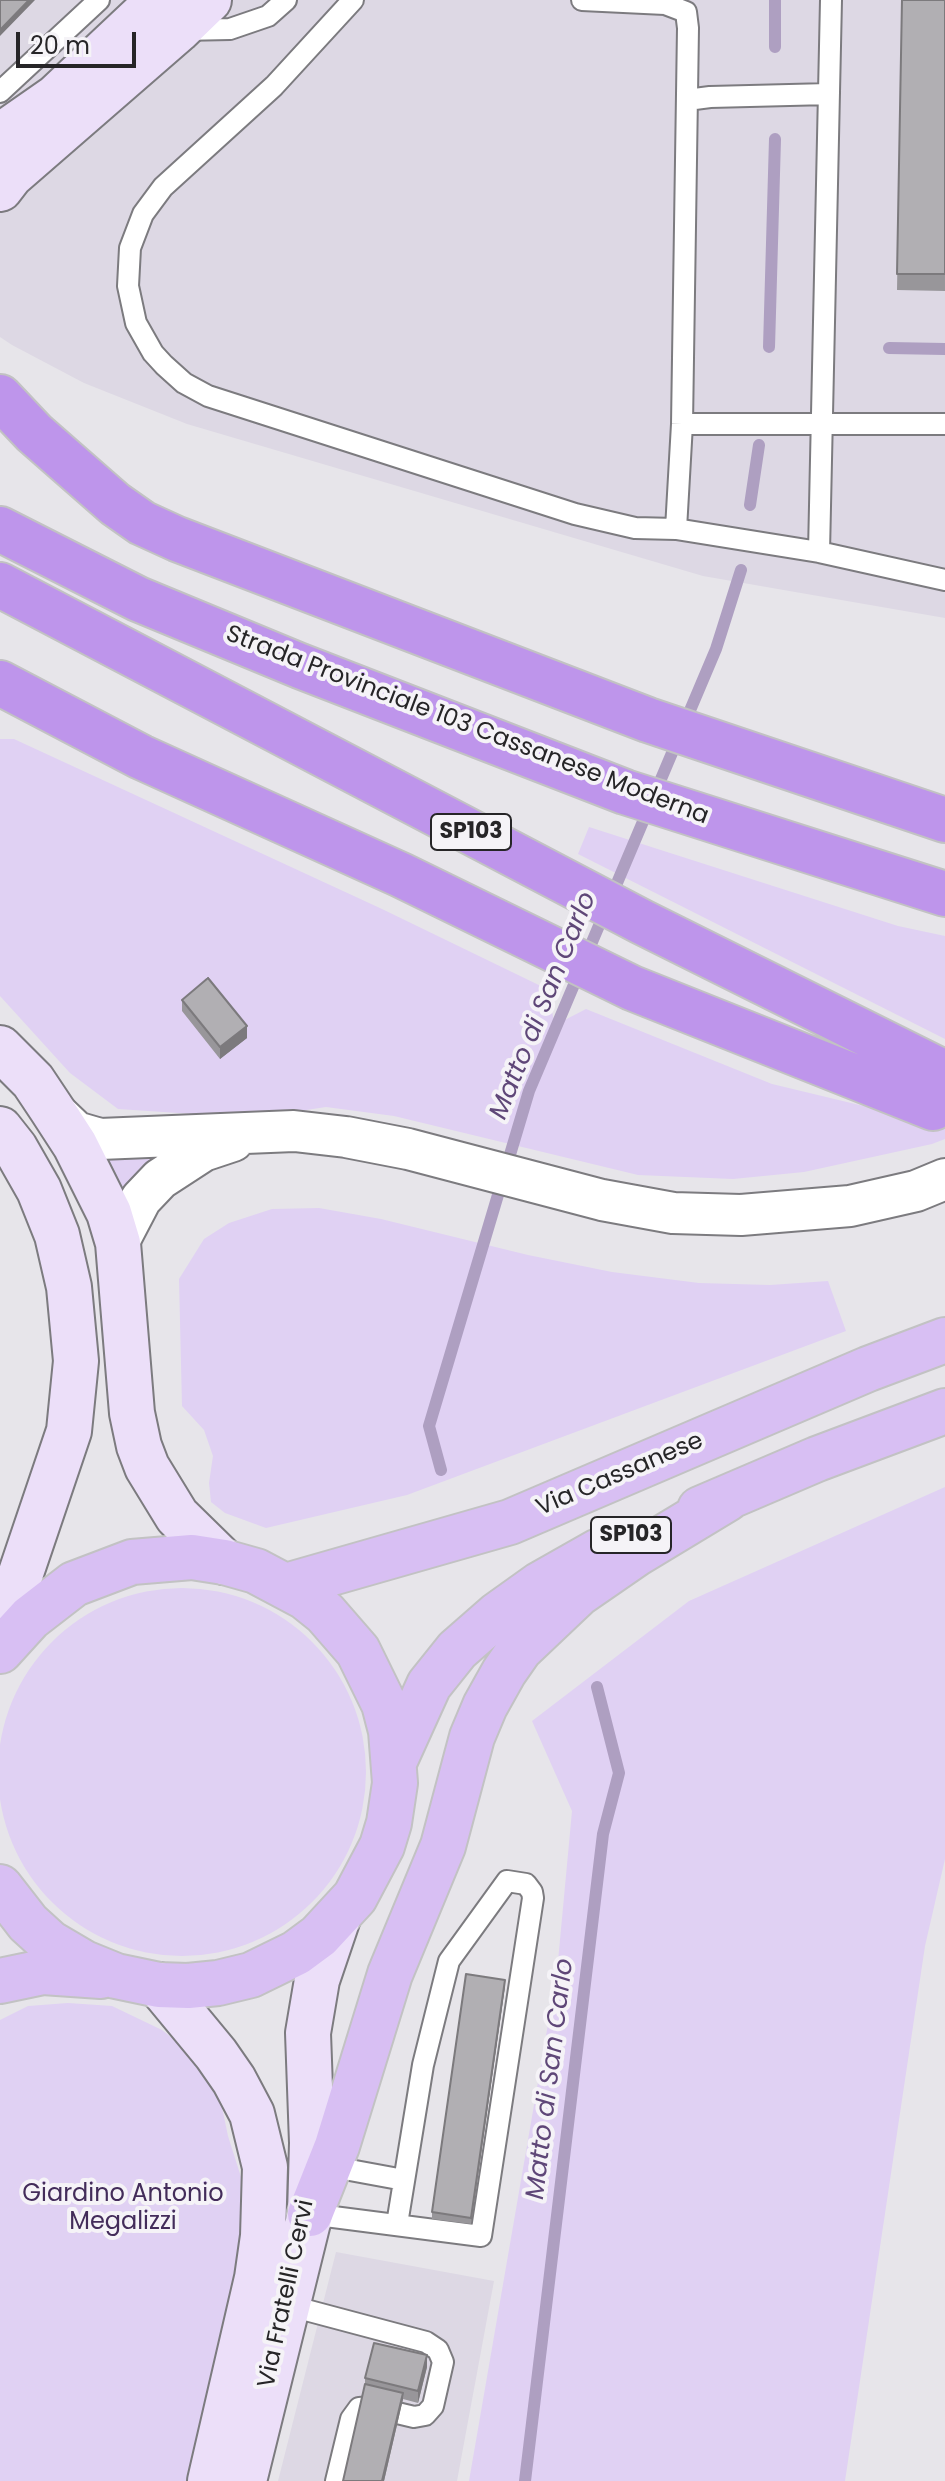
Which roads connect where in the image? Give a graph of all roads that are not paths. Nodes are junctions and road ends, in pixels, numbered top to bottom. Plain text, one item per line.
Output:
1 (99, 0) edge
2 (209, 0) edge
3 (286, 0) edge
4 (353, 0) edge
5 (582, 0) edge
6 (831, 0) edge
7 (169, 15) edge
8 (0, 92) edge
9 (829, 94) junction
10 (687, 100) junction
11 (0, 136) edge
12 (0, 189) edge
13 (0, 397) edge
14 (822, 422) junction
15 (682, 424) junction
16 (945, 424) edge
17 (0, 529) edge
18 (676, 529) junction
19 (819, 552) junction
20 (945, 580) edge
21 (0, 585) edge
22 (0, 683) edge
23 (0, 698) edge
24 (71, 720) junction
25 (945, 820) edge
26 (945, 894) edge
27 (0, 1048) edge
28 (939, 1090) edge
29 (51, 1108) junction
30 (0, 1129) edge
31 (253, 1133) junction
32 (945, 1179) edge
33 (118, 1243) junction
34 (945, 1340) edge
35 (945, 1411) edge
36 (727, 1499) junction
37 (224, 1562) junction
38 (286, 1586) junction
39 (0, 1635) edge
40 (0, 1651) edge
41 (395, 1760) junction
42 (0, 1887) edge
43 (338, 1918) junction
44 (116, 1976) junction
45 (0, 1981) edge
46 (159, 1985) junction
47 (328, 2166) junction
48 (404, 2180) junction
49 (310, 2214) junction
50 (397, 2224) junction
51 (287, 2305) junction
52 (210, 2481) edge
53 (244, 2481) edge
54 (336, 2481) edge

1 - 8 lane
2 - 7 street
3 - 7 lane
4 - 18 lane
5 - 10 lane
6 - 9 lane
7 - 11 street
7 - 12 street
9 - 10 lane
9 - 14 lane
10 - 15 lane
13 - 25 highway
14 - 15 lane
14 - 16 lane
14 - 19 lane
15 - 18 lane
17 - 26 highway, Strada Provinciale 103 Cassanese Moderna
18 - 19 lane
19 - 20 lane
21 - 28 highway, SP103
22 - 24 highway, SP103
23 - 24 highway, SP103
24 - 28 highway, SP103
27 - 29 street
29 - 31 street
29 - 33 street
30 - 39 street
31 - 32 street
31 - 33 street
33 - 37 street
34 - 38 main road, Via Cassanese / SP103
35 - 36 main road, SP103
36 - 41 main road, SP103
36 - 47 main road
37 - 38 main road
37 - 40 main road
38 - 41 main road
41 - 43 main road
42 - 44 main road
43 - 46 main road
43 - 49 street, Via Fratelli Cervi
44 - 45 main road
44 - 46 main road
46 - 52 street, Via Fratelli Cervi
47 - 48 lane
47 - 49 main road
48 - 50 lane
48 - 50 lane
49 - 50 lane
49 - 51 street, Via Fratelli Cervi
51 - 53 street, Via Fratelli Cervi
51 - 54 lane

